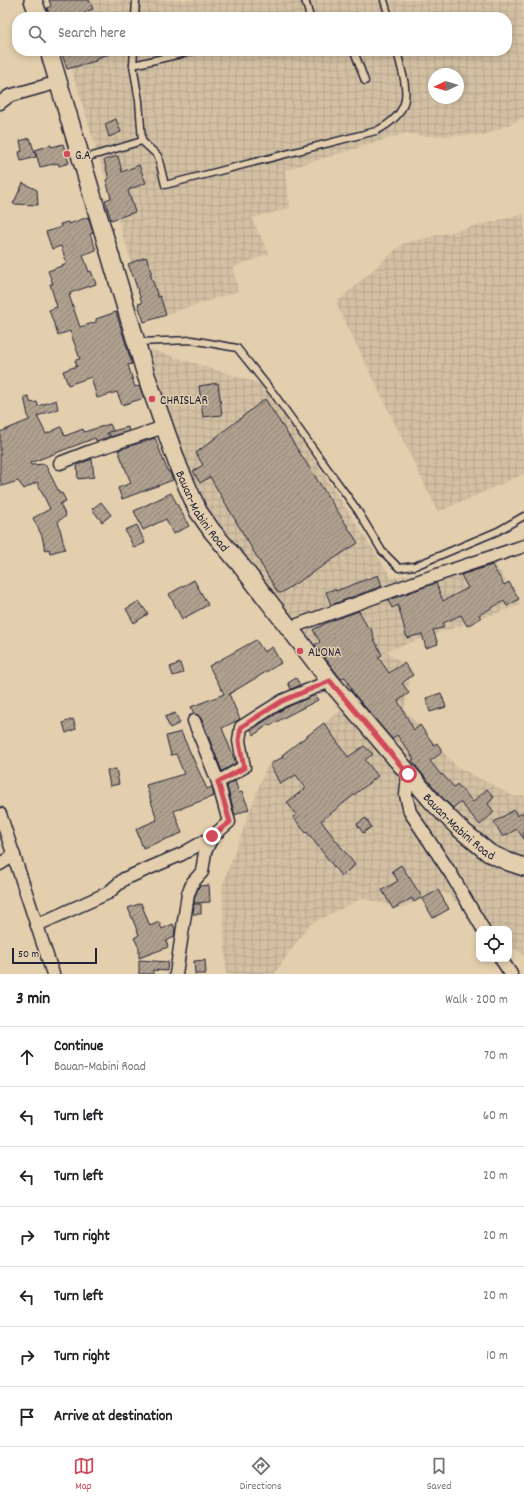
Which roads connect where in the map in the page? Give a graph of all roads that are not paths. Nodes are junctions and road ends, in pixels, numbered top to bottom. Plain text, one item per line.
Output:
1 (34, 0) edge
2 (136, 0) edge
3 (305, 0) edge
4 (384, 0) edge
5 (38, 12) edge
6 (135, 12) edge
7 (309, 12) edge
8 (388, 12) edge
9 (51, 56) edge
10 (134, 56) edge
11 (172, 56) edge
12 (356, 56) edge
13 (398, 56) edge
14 (133, 65) junction
15 (59, 82) junction
16 (365, 82) dead end
17 (0, 103) edge
18 (142, 141) junction
19 (81, 159) junction
20 (137, 342) junction
21 (164, 427) junction
22 (60, 464) dead end
23 (524, 516) edge
24 (524, 546) edge
25 (289, 628) junction
26 (330, 681) junction
27 (194, 721) dead end
28 (408, 774) junction
29 (218, 782) junction
30 (0, 814) edge
31 (212, 836) junction
32 (14, 855) junction
33 (0, 864) edge
34 (524, 867) edge
35 (37, 925) junction
36 (481, 926) edge
37 (503, 962) edge
38 (53, 974) edge
39 (176, 974) edge
40 (511, 974) edge

1 - 5 main road
2 - 6 lane
3 - 7 lane
4 - 8 lane
9 - 15 main road, Bauan-Mabini Road
10 - 14 lane
11 - 14 lane
12 - 16 lane
13 - 18 lane
14 - 18 lane
15 - 17 street
15 - 19 main road, Bauan-Mabini Road
18 - 19 lane
19 - 20 main road, Bauan-Mabini Road
20 - 21 main road, Bauan-Mabini Road
20 - 23 lane
21 - 22 street
21 - 25 main road, Bauan-Mabini Road
24 - 25 street
25 - 26 main road, Bauan-Mabini Road
26 - 28 main road, Bauan-Mabini Road
26 - 29 street
27 - 29 street
28 - 34 main road, Bauan-Mabini Road
28 - 36 street
29 - 31 street
30 - 32 street
31 - 35 street
31 - 39 street
32 - 33 street
32 - 35 street
35 - 38 street
37 - 40 street

